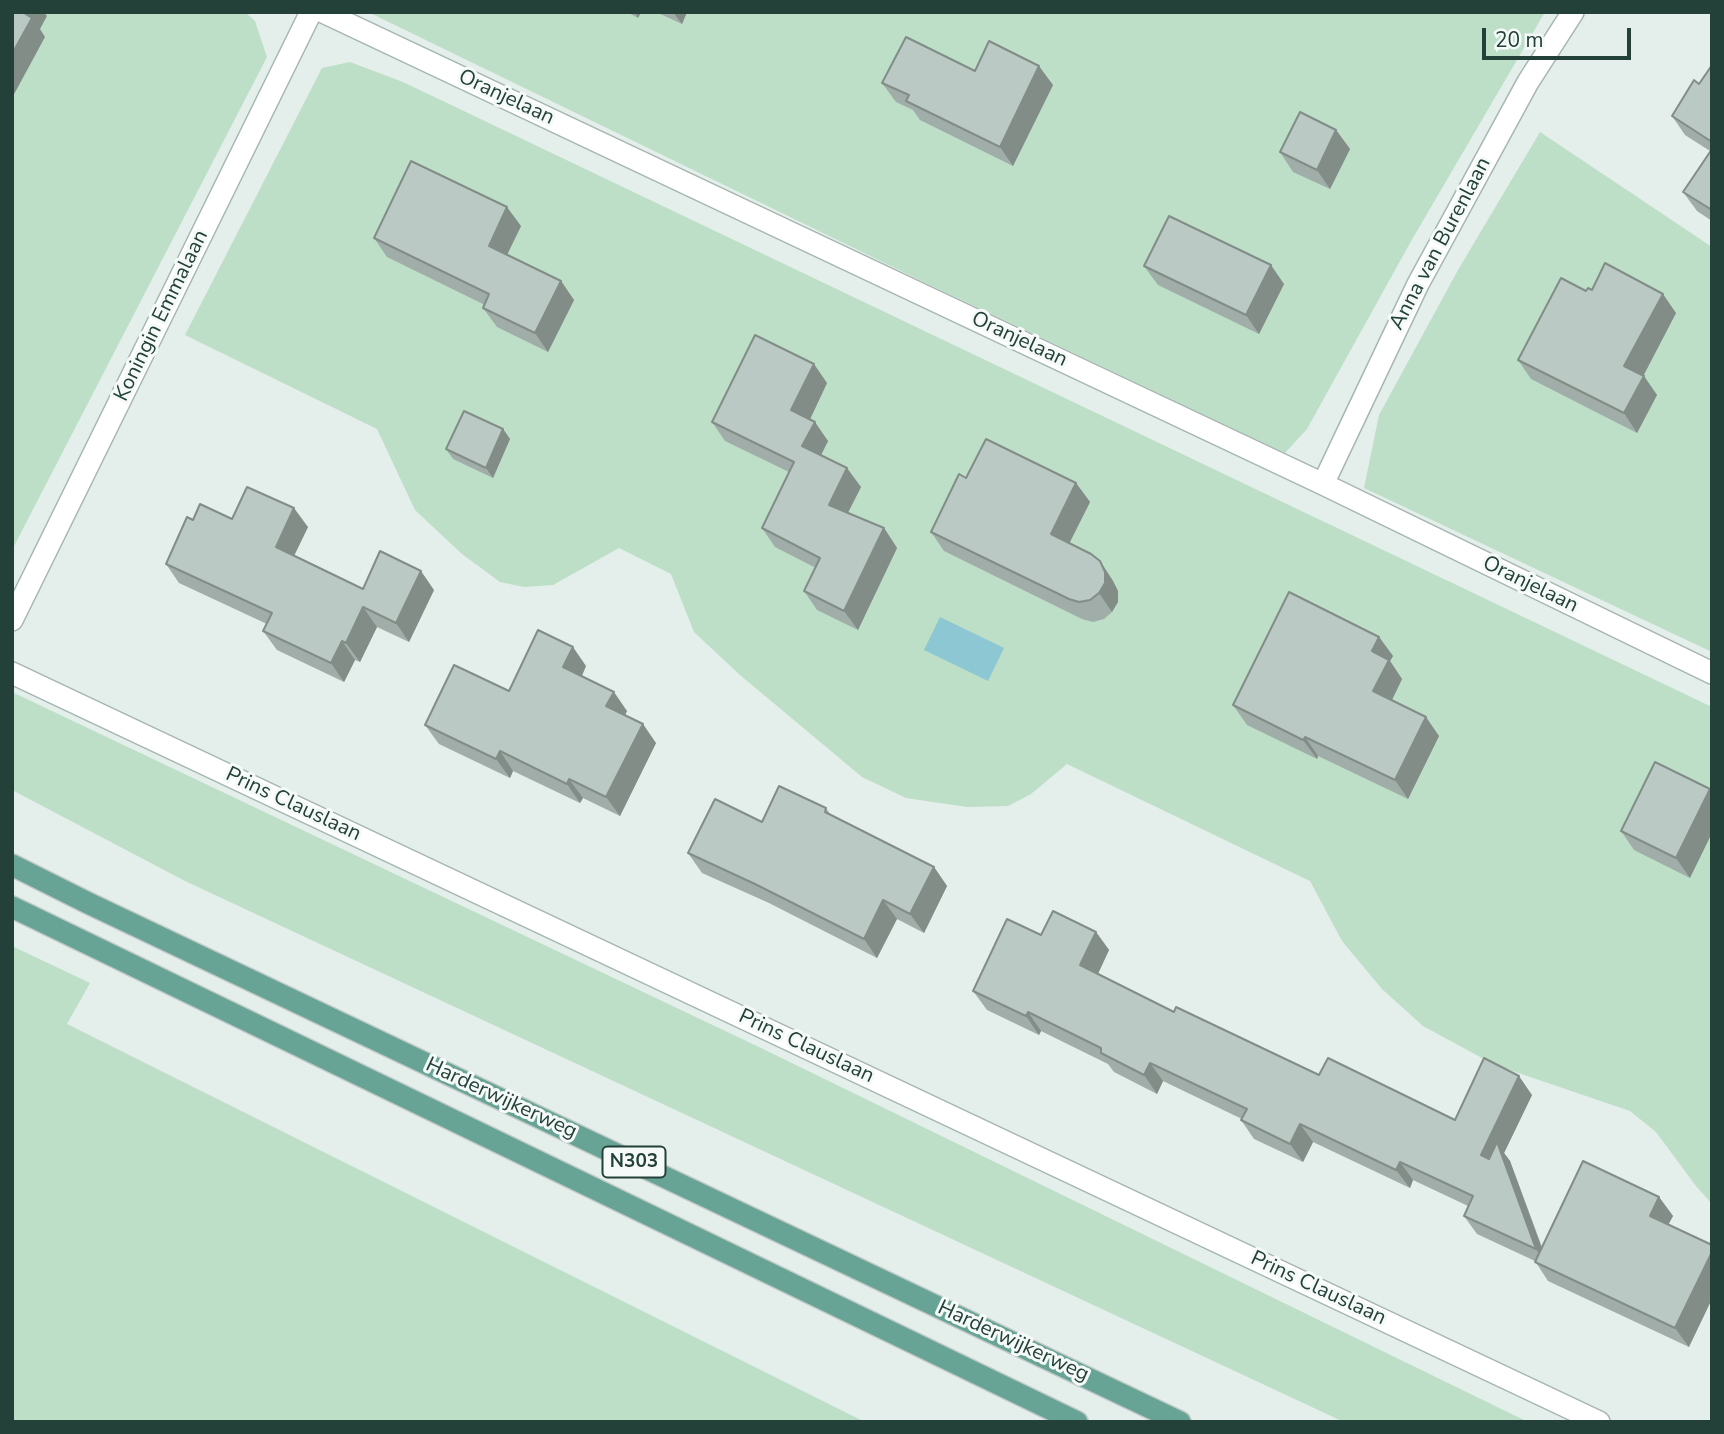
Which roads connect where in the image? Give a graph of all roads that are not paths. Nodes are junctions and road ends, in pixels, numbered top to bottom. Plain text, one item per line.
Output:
1 (311, 12) edge
2 (323, 12) edge
3 (1573, 12) edge
4 (1323, 484) junction
5 (12, 620) edge
6 (12, 673) edge
7 (1712, 673) edge
8 (12, 865) edge
9 (12, 907) edge
10 (1077, 1422) edge
11 (1180, 1422) edge
12 (1599, 1422) edge

1 - 5 street, Koningin Emmalaan
2 - 4 street, Oranjelaan
3 - 4 street, Anna van Burenlaan
4 - 7 street, Oranjelaan
6 - 12 street, Prins Clauslaan
8 - 11 main road, Harderwijkerweg / N303
9 - 10 main road, Harderwijkerweg / N303

